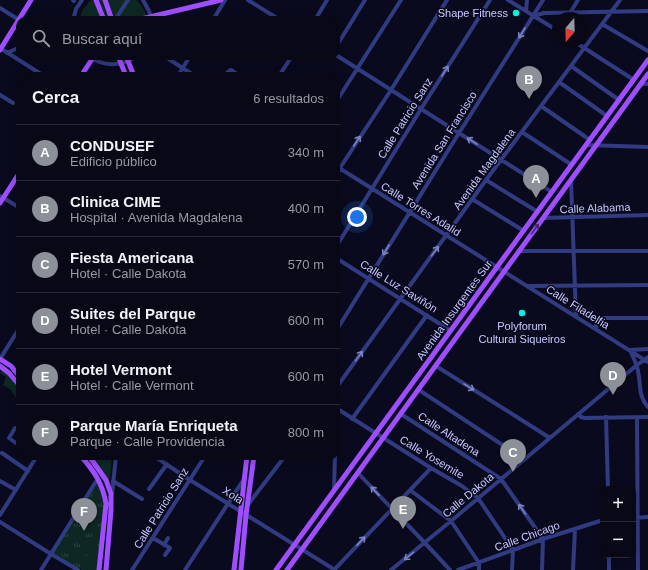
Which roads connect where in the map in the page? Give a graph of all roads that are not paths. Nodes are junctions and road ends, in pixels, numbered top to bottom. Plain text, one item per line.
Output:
1 (31, 0) edge
2 (82, 0) edge
3 (96, 0) edge
4 (105, 0) edge
5 (128, 0) edge
6 (143, 0) edge
7 (221, 0) edge
8 (225, 0) edge
9 (248, 0) edge
10 (327, 0) edge
11 (365, 0) edge
12 (401, 0) edge
13 (447, 0) edge
14 (490, 0) edge
15 (508, 0) edge
16 (527, 0) edge
17 (543, 0) edge
18 (578, 0) edge
19 (620, 0) edge
20 (0, 8) edge
21 (526, 11) junction
22 (648, 11) edge
23 (571, 12) edge
24 (610, 12) junction
25 (552, 13) edge
26 (588, 13) edge
27 (21, 16) edge
28 (74, 16) edge
29 (102, 16) edge
30 (111, 16) edge
31 (118, 16) edge
32 (150, 16) edge
33 (159, 16) edge
34 (215, 16) edge
35 (274, 16) edge
36 (317, 16) edge
37 (533, 16) junction
38 (16, 18) edge
39 (602, 24) junction
40 (16, 25) edge
41 (552, 27) edge
42 (340, 41) edge
43 (588, 43) edge
44 (584, 48) joint
45 (0, 49) edge
46 (16, 49) edge
47 (648, 51) edge
48 (7, 53) junction
49 (340, 57) edge
50 (16, 59) edge
51 (18, 60) edge
52 (90, 60) edge
53 (98, 60) edge
54 (120, 60) edge
55 (126, 60) edge
56 (127, 60) edge
57 (170, 60) edge
58 (188, 60) edge
59 (289, 60) edge
60 (648, 60) edge
61 (121, 64) junction
62 (571, 66) junction
63 (183, 68) junction
64 (357, 68) junction
65 (38, 72) edge
66 (83, 72) edge
67 (124, 72) edge
68 (132, 72) edge
69 (180, 72) edge
70 (189, 72) edge
71 (282, 72) edge
72 (648, 74) edge
73 (634, 80) junction
74 (559, 82) junction
75 (641, 84) junction
76 (648, 84) edge
77 (390, 90) junction
78 (0, 95) edge
79 (340, 96) edge
80 (619, 100) junction
81 (13, 103) dead end
82 (541, 106) junction
83 (421, 109) junction
84 (607, 116) junction
85 (522, 132) junction
86 (459, 133) junction
87 (588, 143) junction
88 (596, 145) junction
89 (648, 147) edge
90 (501, 160) junction
91 (340, 164) edge
92 (572, 165) junction
93 (340, 168) edge
94 (16, 178) edge
95 (486, 180) junction
96 (571, 180) junction
97 (372, 188) junction
98 (552, 192) junction
99 (1, 199) edge
100 (472, 199) junction
101 (16, 206) edge
102 (409, 212) junction
103 (538, 212) junction
104 (648, 215) edge
105 (573, 217) junction
106 (543, 218) junction
107 (524, 231) junction
108 (446, 236) junction
109 (340, 240) edge
110 (519, 251) junction
111 (574, 251) junction
112 (648, 251) edge
113 (340, 260) edge
114 (497, 268) junction
115 (504, 272) junction
116 (369, 278) junction
117 (648, 284) edge
118 (528, 286) junction
119 (575, 286) junction
120 (401, 299) junction
121 (427, 315) junction
122 (576, 317) junction
123 (648, 318) edge
124 (340, 325) edge
125 (596, 329) junction
126 (451, 330) junction
127 (16, 333) edge
128 (648, 349) edge
129 (630, 350) junction
130 (0, 359) edge
131 (647, 359) edge
132 (637, 365) junction
133 (0, 366) edge
134 (11, 366) junction
135 (436, 366) junction
136 (16, 369) edge
137 (16, 372) edge
138 (16, 382) edge
139 (340, 383) edge
140 (419, 390) junction
141 (648, 407) edge
142 (340, 412) edge
143 (401, 414) junction
144 (578, 414) junction
145 (637, 417) junction
146 (648, 417) edge
147 (606, 418) junction
148 (352, 419) junction
149 (15, 428) dead end
150 (376, 434) junction
151 (383, 438) junction
152 (550, 438) junction
153 (16, 443) edge
154 (2, 452) dead end
155 (524, 459) junction
156 (34, 460) edge
157 (84, 460) edge
158 (91, 460) edge
159 (116, 460) edge
160 (161, 460) edge
161 (202, 460) edge
162 (246, 460) edge
163 (253, 460) edge
164 (282, 460) edge
165 (335, 460) edge
166 (167, 464) junction
167 (431, 468) junction
168 (28, 471) junction
169 (358, 472) junction
170 (244, 478) junction
171 (501, 479) junction
172 (98, 480) junction
173 (190, 480) junction
174 (0, 481) edge
175 (113, 482) junction
176 (608, 486) edge
177 (636, 486) edge
178 (149, 489) dead end
179 (16, 490) junction
180 (410, 490) junction
181 (334, 491) junction
182 (112, 494) junction
183 (478, 498) junction
184 (142, 499) dead end
185 (228, 503) junction
186 (247, 506) junction
187 (392, 509) junction
188 (241, 511) junction
189 (0, 515) edge
190 (246, 515) junction
191 (648, 517) edge
192 (636, 518) edge
193 (451, 521) junction
194 (600, 521) edge
195 (0, 522) edge
196 (635, 522) edge
197 (575, 529) junction
198 (153, 538) junction
199 (168, 538) dead end
200 (543, 539) junction
201 (425, 542) junction
202 (164, 545) junction
203 (295, 545) junction
204 (302, 550) junction
205 (513, 550) junction
206 (51, 554) junction
207 (165, 555) dead end
208 (609, 558) edge
209 (479, 563) junction
210 (41, 570) edge
211 (78, 570) edge
212 (99, 570) edge
213 (106, 570) edge
214 (132, 570) edge
215 (185, 570) edge
216 (234, 570) edge
217 (241, 570) edge
218 (276, 570) edge
219 (287, 570) edge
220 (335, 570) edge
221 (391, 570) edge
222 (450, 570) edge
223 (458, 570) edge
224 (478, 570) edge
225 (512, 570) edge
226 (542, 570) edge
227 (573, 570) edge
228 (609, 570) edge
229 (638, 570) edge

1 - 27 main road
2 - 28 street
3 - 29 main road
4 - 30 main road
5 - 31 street
6 - 32 street
7 - 33 main road
8 - 34 street
9 - 35 street
10 - 36 street
11 - 42 street
12 - 64 street
13 - 77 street
83 -> 14 street, Calle Patricio Sanz
15 - 21 street
16 - 21 street
17 - 37 street, Avenida San Francisco
18 - 23 street
19 - 24 street, Avenida Magdalena
20 - 38 street
21 - 37 street
22 - 24 street
24 - 26 street
24 - 39 street, Avenida Magdalena
25 - 37 street
37 - 41 street
37 -> 86 street, Avenida San Francisco
39 - 43 street, Avenida Magdalena
39 - 47 street
40 - 45 main road
44 - 62 street, Avenida Magdalena
44 - 73 street
45 - 48 street
46 - 48 street
48 - 50 street
49 - 64 street
51 - 65 street
52 - 66 main road
53 - 61 street
54 - 61 main road
55 - 61 street
56 - 68 main road
57 - 63 street
58 - 63 street
59 - 71 street
60 - 73 main road, Avenida Insurgentes Sur
61 - 67 main road
62 - 74 street, Avenida Magdalena
62 - 80 street
63 - 69 street
63 - 70 street
64 - 77 street
64 - 79 street
72 - 75 main road, Avenida Insurgentes Sur
73 - 80 main road, Avenida Insurgentes Sur
74 - 82 street, Avenida Magdalena
74 - 84 street
75 - 76 street
75 - 88 main road, Avenida Insurgentes Sur
77 - 83 street
91 -> 77 street
78 - 81 street
80 - 84 main road, Avenida Insurgentes Sur
82 - 85 street, Avenida Magdalena
82 - 87 street
83 - 86 street
83 - 97 street, Calle Patricio Sanz
84 - 87 main road, Avenida Insurgentes Sur
85 - 90 street, Avenida Magdalena
85 - 92 street
90 -> 86 street
86 - 102 street, Avenida San Francisco
87 - 88 street
87 - 92 main road, Avenida Insurgentes Sur
88 - 89 street
88 - 96 main road, Avenida Insurgentes Sur
90 - 95 street, Avenida Magdalena
90 - 98 street
92 - 98 main road, Avenida Insurgentes Sur
93 - 97 street, Calle Torres Adalid
94 - 99 main road
95 - 100 street, Avenida Magdalena
95 - 103 street
96 - 105 street
96 - 106 main road, Avenida Insurgentes Sur
97 - 102 street, Calle Torres Adalid
97 - 109 street, Calle Patricio Sanz
98 - 103 main road, Avenida Insurgentes Sur
99 - 101 street
100 - 107 street
100 - 108 street, Avenida Magdalena
102 - 108 street, Calle Torres Adalid
102 -> 116 street, Avenida San Francisco
103 - 107 main road, Avenida Insurgentes Sur
104 - 105 street, Calle Alabama
105 - 106 street, Calle Alabama
105 - 111 street
110 -> 106 main road, Avenida Insurgentes Sur
107 - 114 main road, Avenida Insurgentes Sur
108 - 114 street, Calle Torres Adalid
120 -> 108 street, Avenida Magdalena
110 - 111 street
110 - 115 main road, Avenida Insurgentes Sur
111 - 112 street
111 - 119 street
113 - 116 street, Calle Luz Saviñón
114 - 115 street, Calle Filadelfia
114 - 126 main road, Avenida Insurgentes Sur
115 - 118 street, Calle Filadelfia
115 - 135 main road, Avenida Insurgentes Sur
116 - 120 street, Calle Luz Saviñón
116 - 124 street, Avenida San Francisco
117 - 119 street
118 - 119 street
118 - 122 street, Calle Filadelfia
119 - 122 street
120 - 121 street, Calle Luz Saviñón
139 -> 120 street, Avenida Magdalena
121 - 126 street, Calle Luz Saviñón
121 - 148 street
122 - 125 street, Calle Filadelfia
123 - 125 street
125 - 129 street, Calle Filadelfia
126 - 150 main road, Avenida Insurgentes Sur
127 - 130 street
128 - 129 street
129 - 131 street, Calle Filadelfia
129 - 132 street
130 - 134 main road
131 - 132 street, Calle Dakota
132 - 141 street
132 - 144 street, Calle Dakota
133 - 138 main road
134 - 136 street
134 - 137 main road
135 - 140 main road, Avenida Insurgentes Sur
135 -> 152 street
140 - 143 main road, Avenida Insurgentes Sur
140 - 155 street
142 - 148 street, Calle Yosemite
143 - 151 main road, Avenida Insurgentes Sur
143 - 171 street, Calle Altadena
144 - 147 street
144 - 152 street, Calle Dakota
145 - 146 street
145 - 147 street
145 - 177 street
147 - 176 street
148 - 150 street, Calle Yosemite
149 - 153 street
150 - 151 street, Calle Yosemite
150 - 181 main road, Avenida Insurgentes Sur
151 - 167 street, Calle Yosemite
151 - 169 main road, Avenida Insurgentes Sur
152 - 155 street, Calle Dakota
154 - 168 street
155 - 171 street, Calle Dakota
156 - 168 street
157 - 172 main road
158 - 182 main road
159 - 175 street
160 - 166 street, Xola
161 - 173 street, Calle Patricio Sanz
162 - 170 main road
163 - 186 main road
164 - 186 street
165 - 181 street
166 - 173 street, Xola
166 - 178 street
167 - 180 street
167 - 183 street, Calle Yosemite
168 - 179 street
187 -> 169 street
169 - 204 main road, Avenida Insurgentes Sur
170 - 185 street
170 - 188 main road
171 - 183 street, Calle Dakota
200 -> 171 street, Calle Altadena
172 - 206 street
172 - 212 main road
173 - 185 street, Xola
173 - 198 street, Calle Patricio Sanz
174 - 179 street
175 - 182 street
175 - 184 street
179 - 189 street
180 - 187 street
180 - 193 street
181 - 203 main road, Avenida Insurgentes Sur
182 - 213 main road
183 - 193 street, Calle Dakota
183 - 205 street, Calle Yosemite
185 - 188 street, Xola
185 - 215 street
186 - 190 main road
187 - 201 street
220 -> 187 street
188 - 190 street, Xola
188 - 216 main road
190 - 203 street, Xola
190 - 217 main road
191 - 192 street
193 - 201 street, Calle Dakota
193 - 209 street
194 - 197 street, Calle Chicago
195 - 206 street
196 - 229 street
197 - 200 street, Calle Chicago
197 - 227 street
198 - 202 street
198 - 214 street, Calle Patricio Sanz
199 - 202 street
200 - 205 street, Calle Chicago
200 - 226 street
201 -> 221 street, Calle Dakota
201 - 222 street
202 - 207 street
203 - 204 street, Xola
203 - 218 main road, Avenida Insurgentes Sur
204 - 219 main road, Avenida Insurgentes Sur
204 - 220 street, Xola
205 - 209 street, Calle Chicago
205 - 225 street
206 - 210 street
206 - 211 street
208 - 228 street
209 - 223 street, Calle Chicago
209 - 224 street

